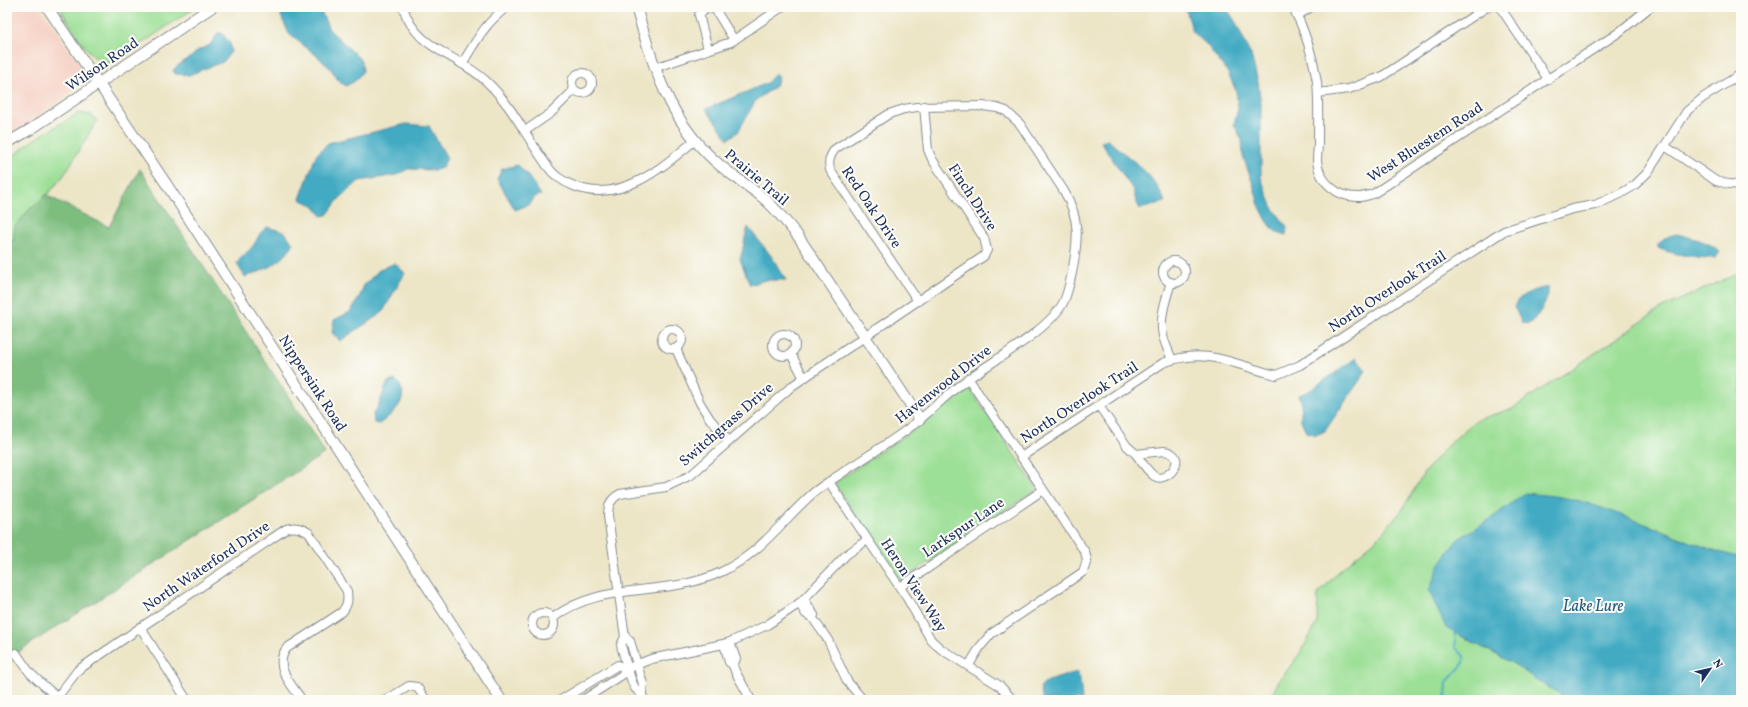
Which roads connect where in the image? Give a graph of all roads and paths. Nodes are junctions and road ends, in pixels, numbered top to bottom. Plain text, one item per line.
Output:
1 (47, 7) edge
2 (212, 7) edge
3 (403, 7) edge
4 (507, 7) edge
5 (636, 7) edge
6 (782, 7) edge
7 (1293, 7) edge
8 (1311, 7) edge
9 (1487, 7) edge
10 (1500, 7) edge
11 (1650, 7) edge
12 (1298, 16) junction
13 (734, 40) junction
14 (708, 49) junction
15 (462, 64) junction
16 (654, 68) junction
17 (1741, 74) edge
18 (1548, 80) junction
19 (99, 84) junction
20 (574, 90) dead end
21 (1318, 93) junction
22 (924, 106) junction
23 (525, 131) junction
24 (695, 140) junction
25 (7, 143) edge
26 (1666, 146) junction
27 (1741, 185) edge
28 (1171, 282) dead end
29 (918, 301) junction
30 (865, 337) junction
31 (676, 349) dead end
32 (791, 354) dead end
33 (1172, 360) junction
34 (804, 378) junction
35 (968, 378) junction
36 (1100, 406) junction
37 (920, 419) junction
38 (729, 441) junction
39 (1136, 454) junction
40 (1021, 457) junction
41 (828, 482) junction
42 (1043, 490) junction
43 (867, 540) junction
44 (900, 587) junction
45 (619, 593) junction
46 (802, 601) junction
47 (553, 618) dead end
48 (140, 628) junction
49 (625, 637) junction
50 (727, 643) junction
51 (16, 653) dead end
52 (637, 664) junction
53 (969, 665) junction
54 (625, 670) junction
55 (398, 695) edge
56 (643, 696) edge
57 (58, 699) edge
58 (187, 700) edge
59 (302, 700) edge
60 (386, 700) edge
61 (426, 700) edge
62 (501, 700) edge
63 (561, 700) edge
64 (583, 700) edge
65 (751, 700) edge
66 (862, 700) edge
67 (1013, 700) edge

1 - 19 street, Nippersink Road
2 - 19 street, Wilson Road
3 - 15 street
4 - 15 street
5 - 16 street, Prairie Trail
6 - 13 street
7 - 12 street, West Bluestem Road
8 - 12 street
9 - 21 street
10 - 18 street
11 - 18 street, West Bluestem Road
12 - 21 street, West Bluestem Road
13 - 14 street
13 - 14 street
14 - 16 street
15 - 23 street
16 - 24 street, Prairie Trail
17 - 26 street, North Overlook Trail
18 - 21 street, West Bluestem Road
19 - 25 street, Wilson Road
19 - 62 street, Nippersink Road
20 - 23 street
22 - 29 street, Finch Drive
22 - 29 street, Red Oak Drive
22 - 35 street, Havenwood Drive
23 - 24 street
24 - 30 street, Prairie Trail
26 - 27 street
26 - 33 street, North Overlook Trail
28 - 33 street
29 - 30 street, Finch Drive
30 - 34 street, Switchgrass Drive
30 - 37 street, Prairie Trail
31 - 38 street
32 - 34 street
33 - 36 street, North Overlook Trail
34 - 38 street, Switchgrass Drive
35 - 37 street, Havenwood Drive
35 - 40 street
36 - 39 street
36 - 40 street, North Overlook Trail
37 - 41 street, Havenwood Drive
38 - 45 street, Switchgrass Drive
39 - 39 street
40 - 42 street
41 - 43 street, Heron View Way
41 - 45 street, Havenwood Drive
42 - 44 street, Larkspur Lane
42 - 53 street
43 - 44 street, Heron View Way
43 - 46 street
44 - 53 street, Heron View Way
45 - 47 street, Havenwood Drive
45 - 49 street, Switchgrass Drive
46 - 50 street
46 - 66 street
48 - 57 street, North Waterford Drive
48 - 58 street
48 - 59 street, North Waterford Drive
49 - 52 street
49 - 54 street
50 - 52 street
50 - 65 street
51 - 57 street
52 - 54 street
52 - 56 street
53 - 67 street, Heron View Way
54 - 56 street
54 - 63 street
54 - 64 street
55 - 60 street
55 - 61 street

